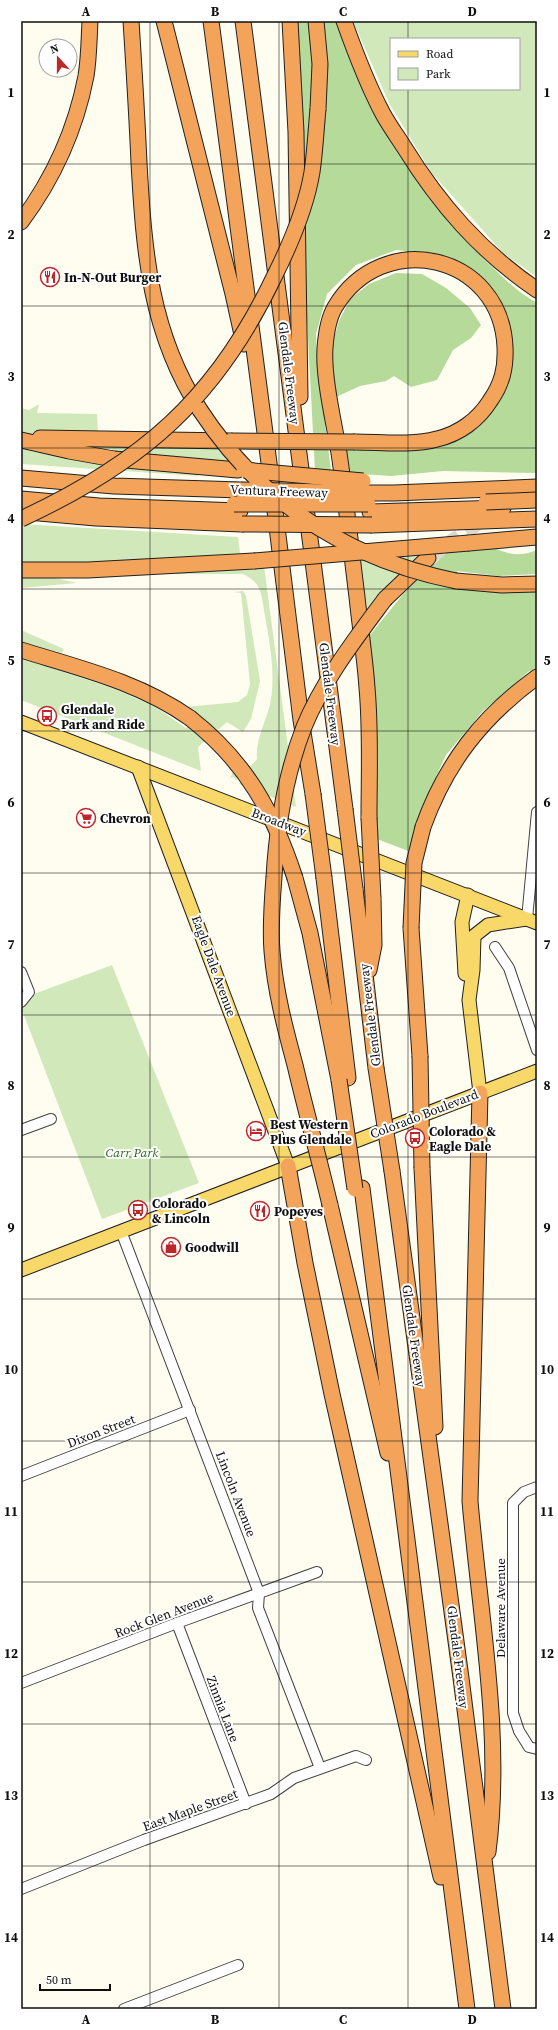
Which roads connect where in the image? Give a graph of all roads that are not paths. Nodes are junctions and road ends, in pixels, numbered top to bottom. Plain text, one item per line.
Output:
1 (90, 21) edge
2 (131, 21) edge
3 (164, 21) edge
4 (211, 21) edge
5 (243, 21) edge
6 (290, 21) edge
7 (316, 21) edge
8 (344, 21) edge
9 (21, 222) edge
10 (537, 290) edge
11 (21, 439) edge
12 (300, 460) junction
13 (270, 463) junction
14 (21, 478) edge
15 (537, 487) edge
16 (21, 492) edge
17 (21, 500) edge
18 (537, 500) edge
19 (368, 503) junction
20 (537, 507) edge
21 (21, 511) edge
22 (239, 513) junction
23 (21, 519) edge
24 (537, 519) edge
25 (537, 537) edge
26 (428, 558) tunnel mouth
27 (21, 570) edge
28 (537, 584) edge
29 (21, 650) edge
30 (537, 677) edge
31 (21, 722) edge
32 (138, 767) junction
33 (537, 812) edge
34 (468, 895) junction
35 (532, 921) edge
36 (495, 947) dead end
37 (21, 972) edge
38 (367, 983) junction
39 (469, 1000) junction
40 (21, 1002) edge
41 (537, 1050) edge
42 (537, 1071) edge
43 (344, 1079) junction
44 (480, 1093) junction
45 (51, 1119) dead end
46 (21, 1130) edge
47 (288, 1166) junction
48 (121, 1231) junction
49 (21, 1270) edge
50 (190, 1410) junction
51 (21, 1476) edge
52 (537, 1487) edge
53 (440, 1522) junction
54 (404, 1524) junction
55 (317, 1572) dead end
56 (259, 1592) junction
57 (177, 1623) junction
58 (21, 1683) edge
59 (537, 1749) edge
60 (366, 1760) dead end
61 (320, 1768) junction
62 (246, 1804) junction
63 (485, 1873) junction
64 (21, 1889) edge
65 (458, 1941) junction
66 (238, 1965) dead end
67 (124, 2009) edge
68 (467, 2009) edge
69 (503, 2009) edge

1 - 9 highway
2 - 28 highway, bridge
3 - 13 highway
4 - 13 highway
5 - 12 highway, Glendale Freeway
6 - 12 highway
7 - 23 highway, bridge
8 - 10 highway
11 - 19 highway, bridge
11 - 38 highway, bridge
12 - 38 highway, Glendale Freeway, bridge
13 - 43 highway, bridge
14 - 19 highway, Ventura Freeway, bridge
15 - 19 highway
16 - 22 highway
17 - 22 highway
18 - 19 highway, bridge
19 - 20 highway
19 - 22 highway, Ventura Freeway, bridge
19 - 22 highway, bridge
19 - 24 highway, Ventura Freeway
21 - 22 highway, Ventura Freeway
25 - 27 highway, bridge
26 - 54 highway, bridge
29 - 43 highway, bridge
30 - 53 highway, bridge
31 - 32 main road, Broadway
32 - 34 main road, Broadway
32 - 47 main road, Eagle Dale Avenue
33 - 35 street
34 - 35 main road, Broadway
34 - 39 main road
35 - 39 main road
36 - 41 street
37 - 40 street
38 - 53 highway, Glendale Freeway, bridge
39 - 44 main road
42 - 44 main road, Colorado Boulevard
43 - 54 highway, bridge
44 - 47 main road, Colorado Boulevard
44 - 63 highway
45 - 46 street
47 - 48 main road, Colorado Boulevard
47 - 65 highway
48 - 49 main road, Colorado Boulevard
48 - 50 street, Lincoln Avenue
50 - 51 street, Dixon Street
50 - 56 street, Lincoln Avenue
52 - 59 street, Delaware Avenue
53 - 63 highway, Glendale Freeway
54 - 65 highway
55 - 56 street, Rock Glen Avenue
56 - 57 street, Rock Glen Avenue
56 - 61 street, Lincoln Avenue
57 - 58 street, Rock Glen Avenue
57 - 62 street, Zinnia Lane
60 - 61 street, East Maple Street
61 - 62 street, East Maple Street
62 - 64 street, East Maple Street
63 - 69 highway, Glendale Freeway
65 - 68 highway
66 - 67 street

